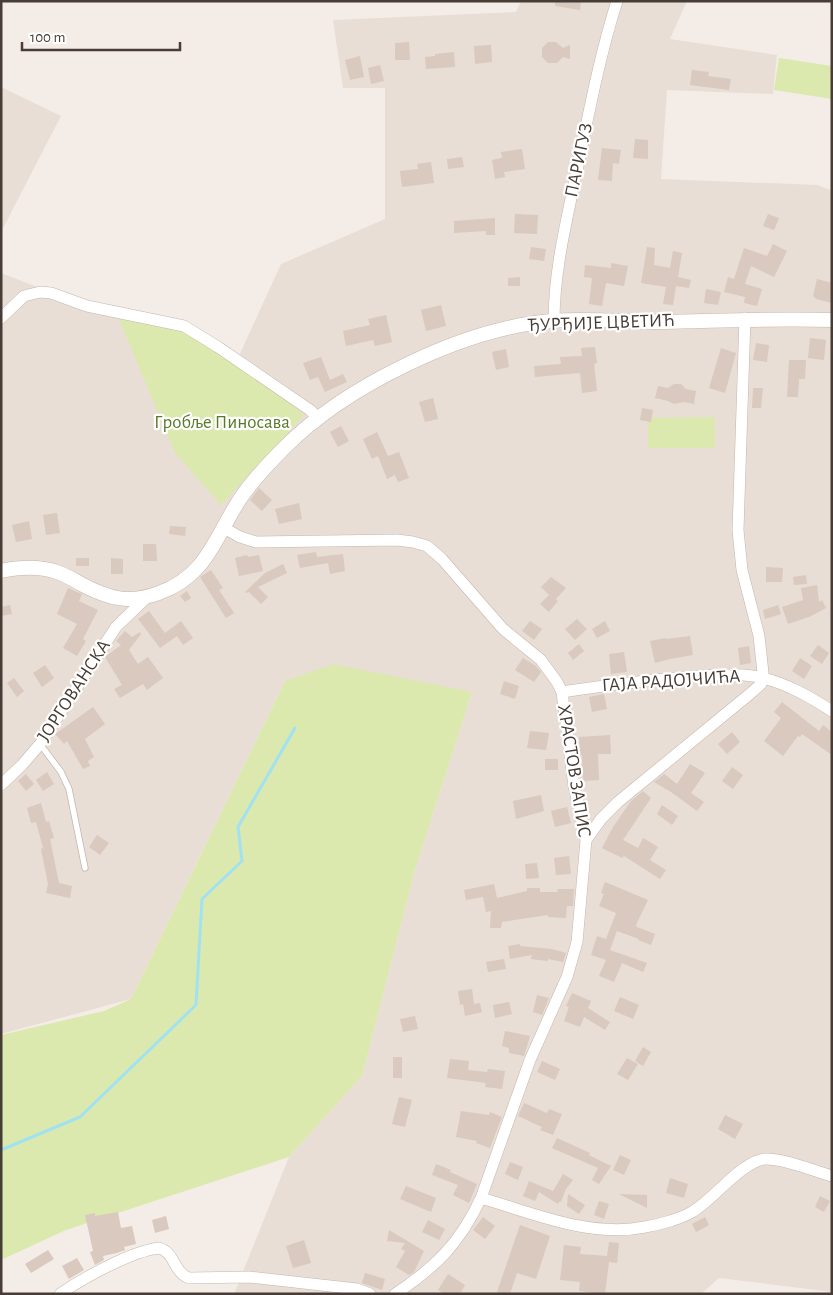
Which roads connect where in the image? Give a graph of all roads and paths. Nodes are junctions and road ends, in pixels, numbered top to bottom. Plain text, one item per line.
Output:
1 (617, 1) edge
2 (1, 318) edge
3 (745, 318) junction
4 (832, 320) edge
5 (554, 321) junction
6 (318, 418) junction
7 (224, 528) junction
8 (1, 571) edge
9 (148, 597) junction
10 (763, 678) junction
11 (562, 692) junction
12 (832, 710) edge
13 (40, 744) junction
14 (1, 785) edge
15 (579, 812) junction
16 (601, 819) junction
17 (586, 840) junction
18 (84, 868) dead end
19 (832, 1176) edge
20 (481, 1198) junction
21 (60, 1294) edge
22 (370, 1294) edge
23 (394, 1294) edge

1 - 5 street, ПАРИГУЗ
2 - 6 street
3 - 4 street, ЂУРЂИЈЕ ЦВЕТИЋ
3 - 5 street, ЂУРЂИЈЕ ЦВЕТИЋ
3 - 10 street
5 - 6 street, ЂУРЂИЈЕ ЦВЕТИЋ
6 - 7 street, ЂУРЂИЈЕ ЦВЕТИЋ
7 - 9 street, ЂУРЂИЈЕ ЦВЕТИЋ
7 - 11 street, ХРАСТОВ ЗАПИС
8 - 9 street, ЂУРЂИЈЕ ЦВЕТИЋ
9 - 13 street, ЈОРГОВАНСКА
10 - 11 street, ГАЈА РАДОЈЧИЋА
10 - 12 street, ГАЈА РАДОЈЧИЋА
10 - 16 street
11 - 15 street, ХРАСТОВ ЗАПИС
13 - 14 street, ЈОРГОВАНСКА
13 - 18 lane
15 - 16 street
15 - 17 street, ХРАСТОВ ЗАПИС
16 - 17 street
17 - 20 street, ХРАСТОВ ЗАПИС
19 - 20 street
20 - 23 street, ХРАСТОВ ЗАПИС
21 - 22 street

